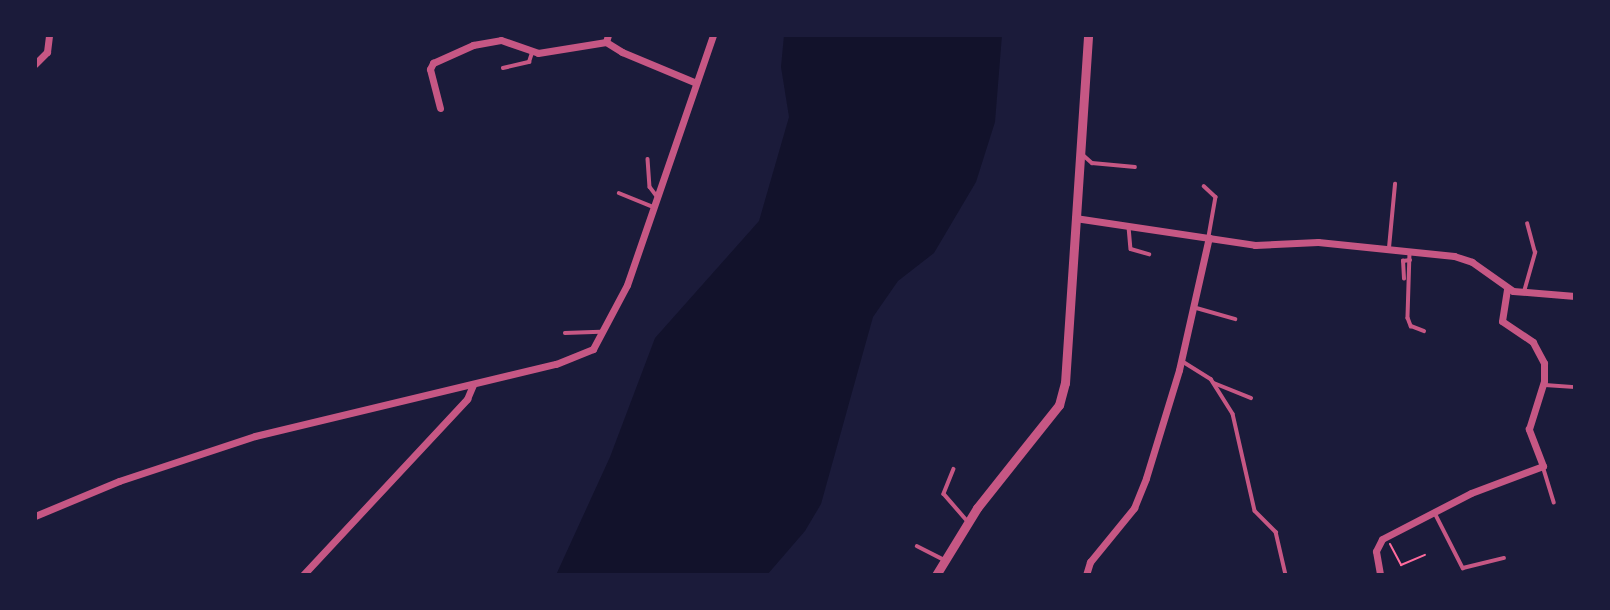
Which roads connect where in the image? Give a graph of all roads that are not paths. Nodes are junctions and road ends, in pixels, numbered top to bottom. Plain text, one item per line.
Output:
1 (49, 35) edge
2 (713, 35) edge
3 (1088, 35) edge
4 (607, 38) edge
5 (532, 53) junction
6 (35, 64) edge
7 (503, 68) dead end
8 (694, 82) junction
9 (440, 108) dead end
10 (1080, 152) junction
11 (648, 159) dead end
12 (1135, 167) dead end
13 (1395, 184) dead end
14 (1204, 186) dead end
15 (619, 193) dead end
16 (657, 197) junction
17 (654, 208) junction
18 (1075, 218) junction
19 (1527, 224) dead end
20 (1129, 225) junction
21 (1209, 237) junction
22 (1388, 251) junction
23 (1149, 254) dead end
24 (1410, 257) junction
25 (1404, 279) dead end
26 (1507, 288) junction
27 (1524, 294) junction
28 (1575, 296) edge
29 (1191, 306) junction
30 (1235, 319) dead end
31 (1424, 331) dead end
32 (565, 333) dead end
33 (605, 333) junction
34 (1181, 360) junction
35 (1214, 383) junction
36 (473, 385) junction
37 (1543, 385) junction
38 (1575, 387) edge
39 (1251, 398) dead end
40 (1543, 466) junction
41 (954, 469) dead end
42 (1554, 502) dead end
43 (1434, 511) junction
44 (35, 516) edge
45 (968, 522) junction
46 (917, 546) dead end
47 (1504, 558) dead end
48 (945, 560) junction
49 (1380, 574) edge
50 (303, 575) edge
51 (936, 575) edge
52 (1086, 575) edge
53 (1286, 575) edge

1 - 6 street
2 - 8 street
3 - 10 street
4 - 5 street
4 - 8 street
5 - 7 lane
5 - 9 street
8 - 16 street
10 - 12 lane
10 - 18 street
11 - 16 lane
13 - 22 lane
14 - 21 lane
15 - 17 lane
16 - 17 street
17 - 33 street
18 - 20 street
18 - 45 street
19 - 27 lane
20 - 21 street
20 - 23 lane
21 - 22 street
21 - 29 street
22 - 24 street
24 - 25 lane
24 - 26 street
24 - 31 lane
26 - 27 street
26 - 37 street
27 - 28 street
29 - 30 lane
29 - 34 street
32 - 33 lane
33 - 36 street
34 - 35 lane
34 - 52 street
35 - 39 lane
35 - 53 lane
36 - 44 street
36 - 50 street
37 - 38 lane
37 - 40 street
40 - 42 lane
40 - 43 street
41 - 45 lane
43 - 47 lane
43 - 49 street
45 - 48 street
46 - 48 lane
48 - 51 street

